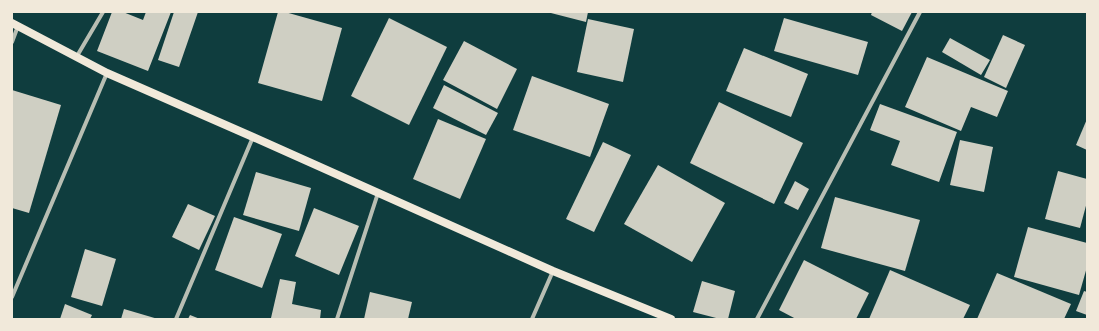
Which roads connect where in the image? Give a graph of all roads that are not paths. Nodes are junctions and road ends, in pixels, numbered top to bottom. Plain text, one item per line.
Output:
1 (104, 12) edge
2 (920, 12) edge
3 (15, 25) edge
4 (12, 42) edge
5 (77, 56) junction
6 (107, 73) junction
7 (253, 137) junction
8 (378, 193) junction
9 (553, 271) junction
10 (12, 297) edge
11 (176, 319) edge
12 (337, 319) edge
13 (532, 319) edge
14 (671, 319) edge
15 (757, 319) edge

1 - 5 street
2 - 15 street
3 - 4 street
3 - 5 main road
5 - 6 main road
6 - 7 main road
6 - 10 street
7 - 8 main road
7 - 11 street
8 - 9 main road
8 - 12 street
9 - 13 street
9 - 14 main road

